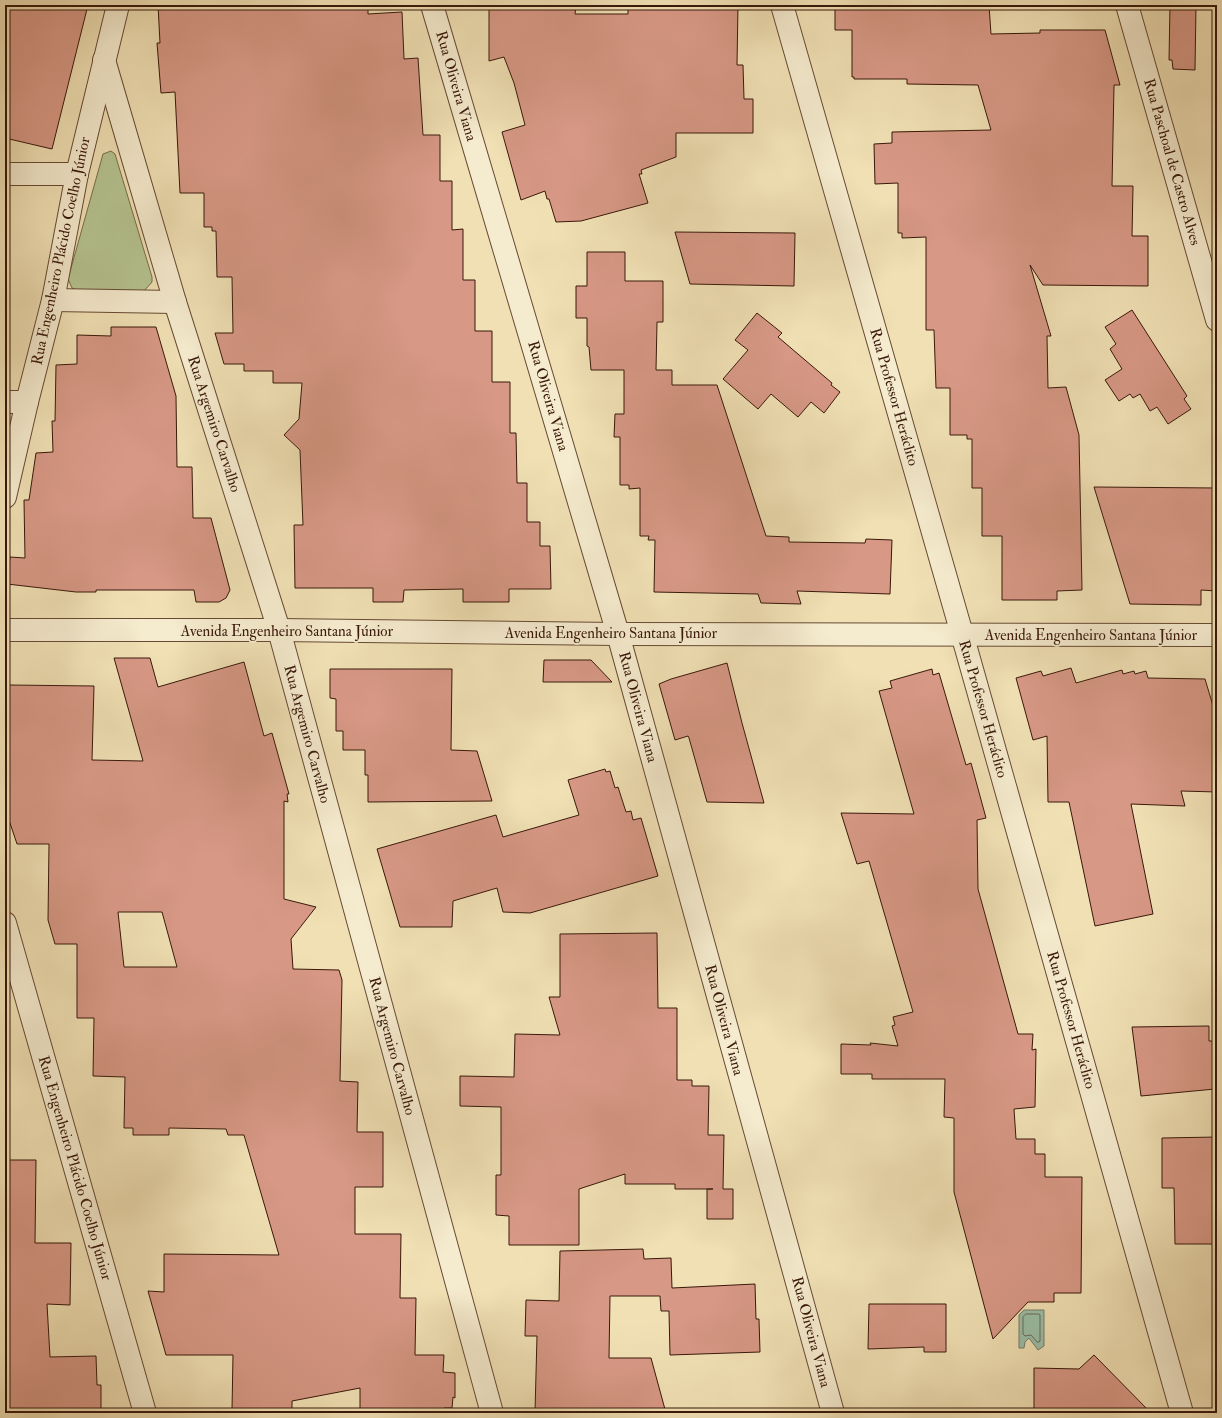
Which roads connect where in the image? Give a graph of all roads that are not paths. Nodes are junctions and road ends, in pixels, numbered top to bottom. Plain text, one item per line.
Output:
1 (118, 5) edge
2 (432, 5) edge
3 (782, 5) edge
4 (1127, 5) edge
5 (104, 60) junction
6 (5, 174) edge
7 (77, 174) junction
8 (53, 300) junction
9 (175, 302) junction
10 (1217, 320) edge
11 (5, 402) edge
12 (26, 402) junction
13 (5, 497) edge
14 (5, 630) edge
15 (279, 630) junction
16 (618, 634) junction
17 (962, 634) junction
18 (1217, 635) edge
19 (5, 923) edge
20 (145, 1413) edge
21 (492, 1413) edge
22 (833, 1413) edge
23 (1182, 1413) edge

1 - 5 street, Rua Engenheiro Plácido Coelho Júnior
2 - 16 street, Rua Oliveira Viana
3 - 17 street, Rua Professor Heráclito
4 - 10 street, Rua Paschoal de Castro Alves
5 - 7 street, Rua Engenheiro Plácido Coelho Júnior
5 - 9 street, Rua Argemiro Carvalho
6 - 7 street
7 - 8 street, Rua Engenheiro Plácido Coelho Júnior
8 - 9 street
8 - 12 street, Rua Engenheiro Plácido Coelho Júnior
9 - 15 street, Rua Argemiro Carvalho
11 - 12 street
12 - 13 street, Rua Engenheiro Plácido Coelho Júnior
14 - 15 street, Avenida Engenheiro Santana Júnior
15 - 16 street, Avenida Engenheiro Santana Júnior
15 - 21 street, Rua Argemiro Carvalho
16 - 17 street, Avenida Engenheiro Santana Júnior
16 - 22 street, Rua Oliveira Viana
17 - 18 street, Avenida Engenheiro Santana Júnior
17 - 23 street, Rua Professor Heráclito
19 - 20 street, Rua Engenheiro Plácido Coelho Júnior

